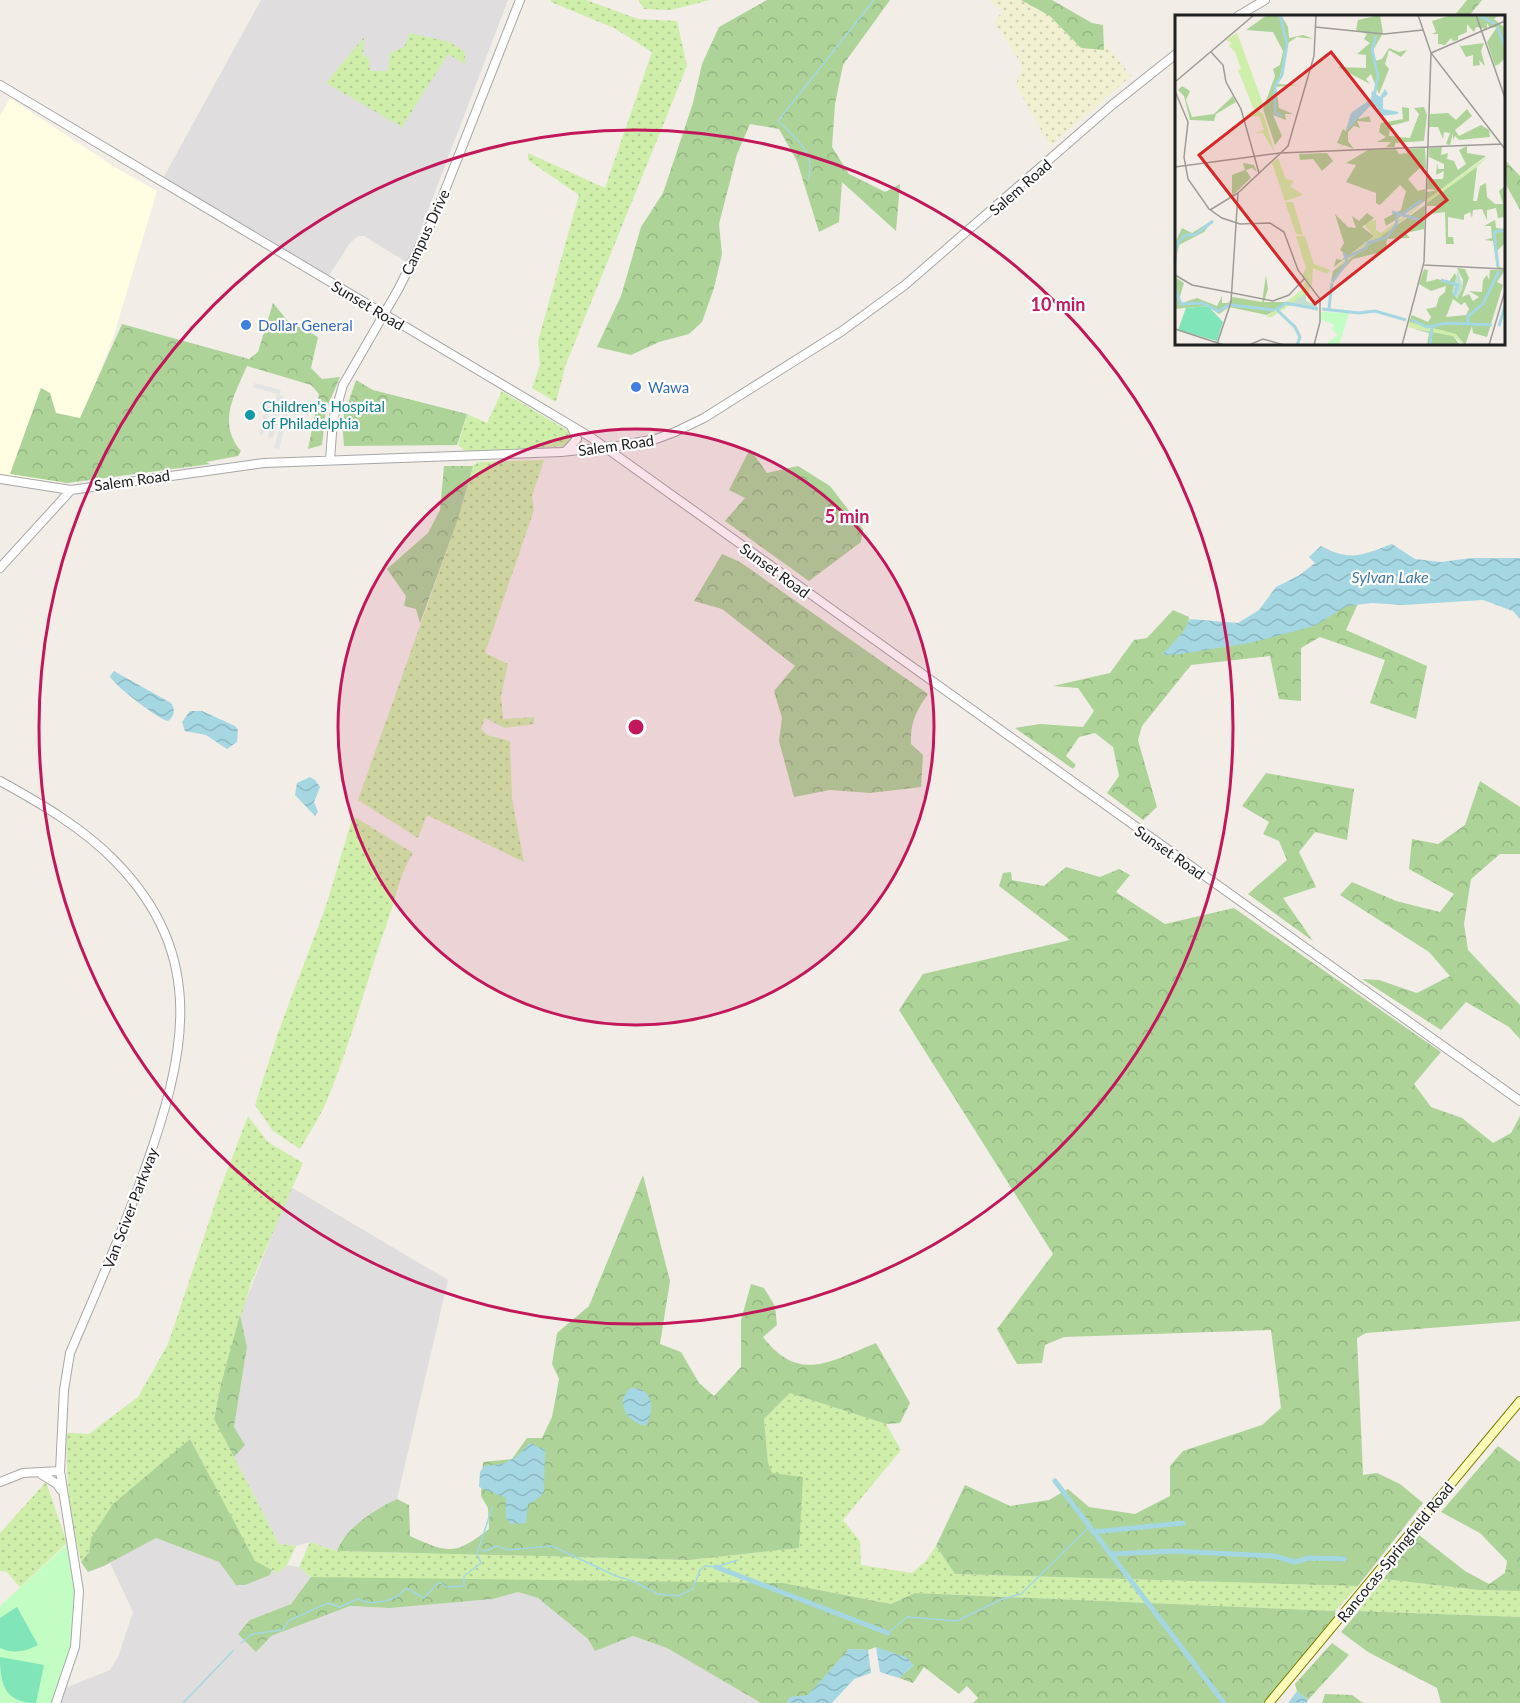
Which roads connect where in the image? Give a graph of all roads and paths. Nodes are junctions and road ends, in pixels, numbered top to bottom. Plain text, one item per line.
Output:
1 (520, 0) edge
2 (1265, 0) edge
3 (1240, 15) edge
4 (1175, 55) edge
5 (0, 85) edge
6 (383, 314) junction
7 (569, 424) junction
8 (606, 448) junction
9 (566, 452) junction
10 (330, 460) junction
11 (0, 479) edge
12 (30, 484) junction
13 (71, 490) junction
14 (59, 501) junction
15 (0, 568) edge
16 (0, 781) edge
17 (1520, 1101) edge
18 (1520, 1401) edge
19 (60, 1471) junction
20 (38, 1472) junction
21 (0, 1482) edge
22 (62, 1492) junction
23 (57, 1703) edge
24 (1269, 1703) edge

1 - 6 street, Campus Drive
2 - 3 street
4 - 8 street, Salem Road
5 - 6 street, Sunset Road
6 - 7 street, Sunset Road
6 - 10 street, Campus Drive
7 - 8 street, Sunset Road
7 - 9 street
8 - 9 street, Salem Road
8 - 17 street, Sunset Road
9 - 10 street, Salem Road
10 - 13 street, Salem Road
11 - 12 street, Salem Road
12 - 13 street, Salem Road
12 - 14 street
13 - 14 street
14 - 15 street
16 - 19 street, Van Sciver Parkway
18 - 24 main road, Rancocas-Springfield Road
19 - 20 street
19 - 22 street, Van Sciver Parkway
20 - 21 street
20 - 22 street
22 - 23 street, Van Sciver Parkway

